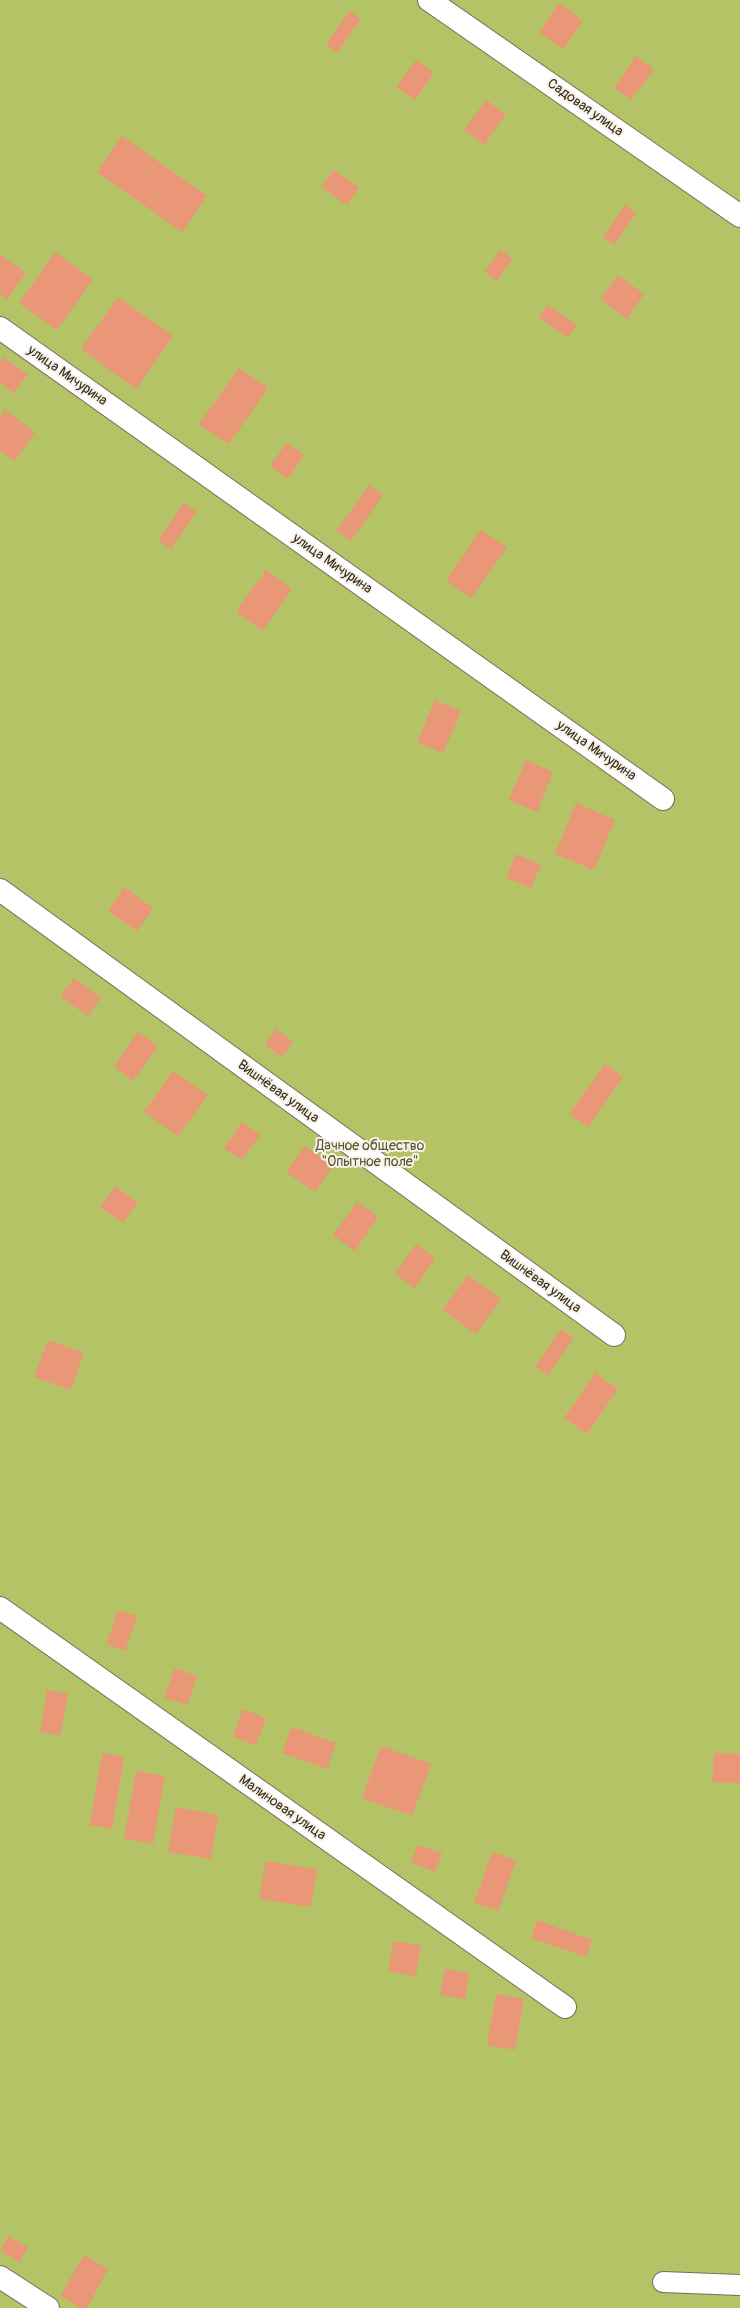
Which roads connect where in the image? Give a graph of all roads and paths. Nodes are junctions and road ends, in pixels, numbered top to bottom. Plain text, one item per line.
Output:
1 (429, 0) edge
2 (740, 216) edge
3 (0, 328) edge
4 (663, 799) dead end
5 (0, 890) edge
6 (614, 1335) dead end
7 (0, 1608) edge
8 (565, 2007) dead end
9 (0, 2277) edge
10 (663, 2282) dead end
11 (740, 2285) edge
12 (48, 2308) edge

1 - 2 street, Садовая улица
3 - 4 street, улица Мичурина
5 - 6 street, Вишнёвая улица
7 - 8 street, Малиновая улица
9 - 12 street
10 - 11 lane

